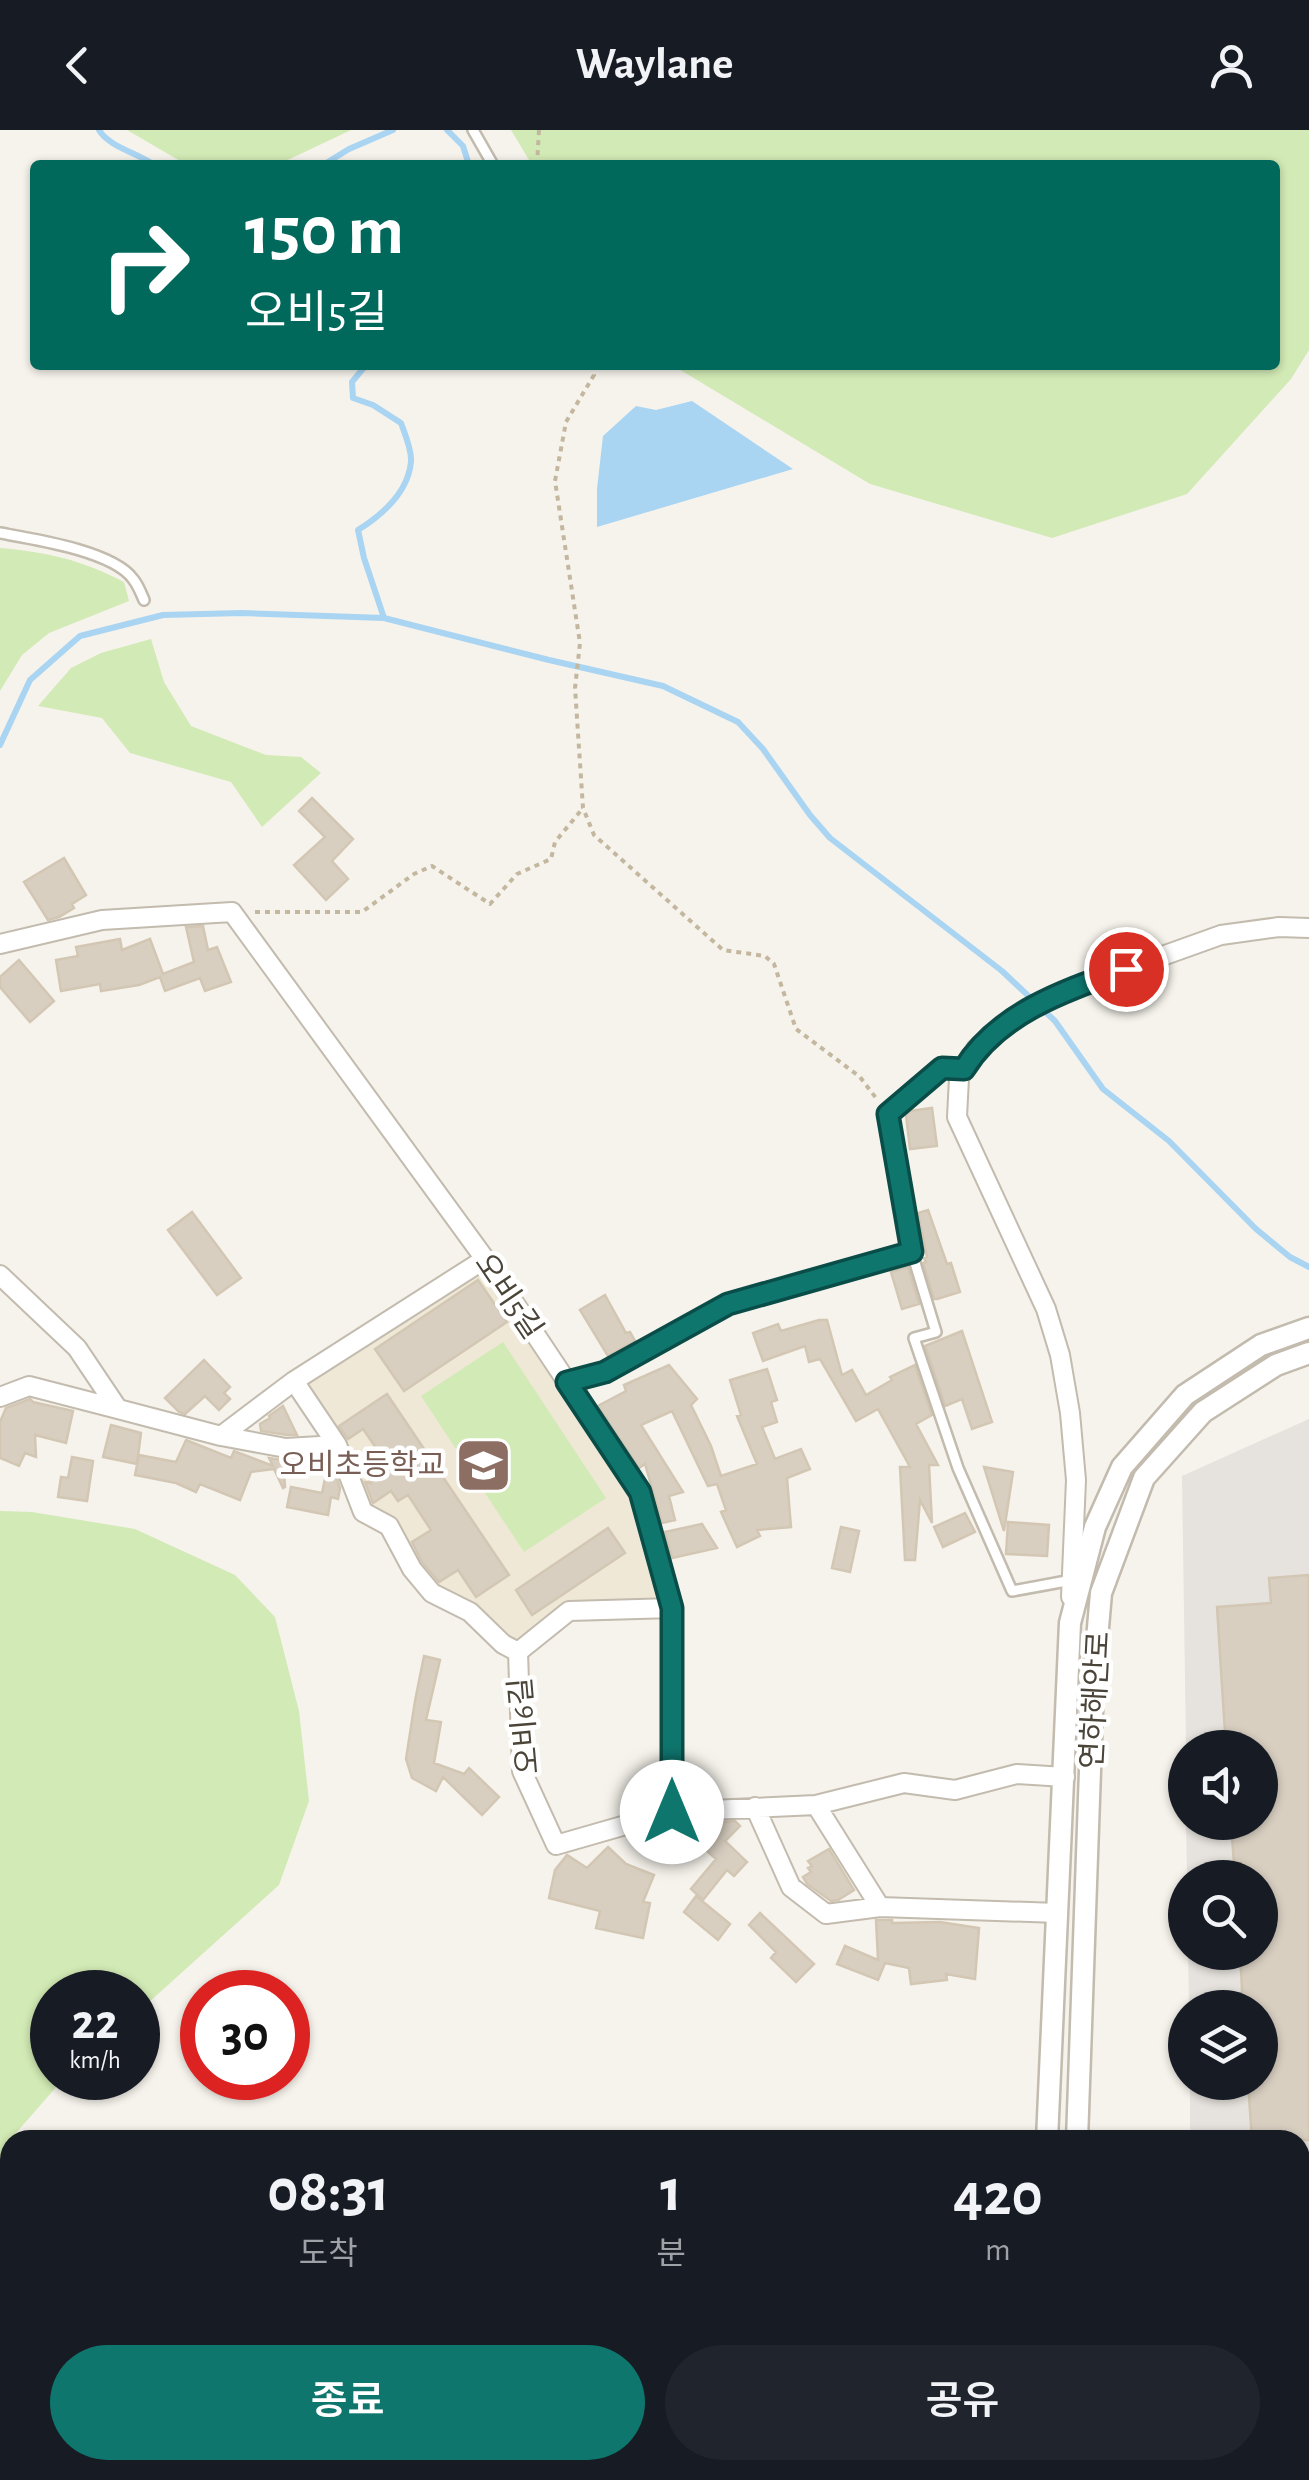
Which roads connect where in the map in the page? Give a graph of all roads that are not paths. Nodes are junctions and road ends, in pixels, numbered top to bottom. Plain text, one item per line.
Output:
1 (473, 130) edge
2 (490, 160) edge
3 (0, 534) edge
4 (144, 600) dead end
5 (1309, 928) edge
6 (0, 944) edge
7 (964, 1069) junction
8 (912, 1252) junction
9 (485, 1259) junction
10 (0, 1275) edge
11 (1309, 1328) edge
12 (1309, 1353) edge
13 (294, 1380) junction
14 (567, 1382) junction
15 (0, 1397) edge
16 (118, 1409) junction
17 (221, 1436) junction
18 (337, 1444) junction
19 (1072, 1580) junction
20 (672, 1608) junction
21 (1070, 1623) junction
22 (518, 1652) junction
23 (1065, 1777) junction
24 (816, 1805) junction
25 (755, 1806) junction
26 (672, 1812) junction
27 (880, 1907) junction
28 (1058, 1913) junction
29 (1047, 2130) edge
30 (1077, 2130) edge

1 - 2 lane
3 - 4 lane
5 - 7 street
6 - 9 street, 오비5길
7 - 8 street
7 - 19 street, 연하해안로
8 - 14 street
8 - 19 lane
9 - 13 street
9 - 14 street, 오비5길
10 - 16 street
11 - 21 street, 연하해안로
12 - 30 street, 연하해안로
13 - 17 street
13 - 18 street, 오비6길
14 - 20 street, 오비5길
15 - 16 street
16 - 17 street
17 - 18 street
18 - 22 street, 오비6길
19 - 21 street, 연하해안로
20 - 22 street
20 - 26 street, 오비5길
21 - 23 street, 연하해안로
22 - 26 street, 오비6길
23 - 24 street, 오비6길
23 - 28 street, 연하해안로
24 - 25 street, 오비6길
24 - 27 street
25 - 26 street, 오비6길
25 - 27 street
27 - 28 street
28 - 29 street, 연하해안로

